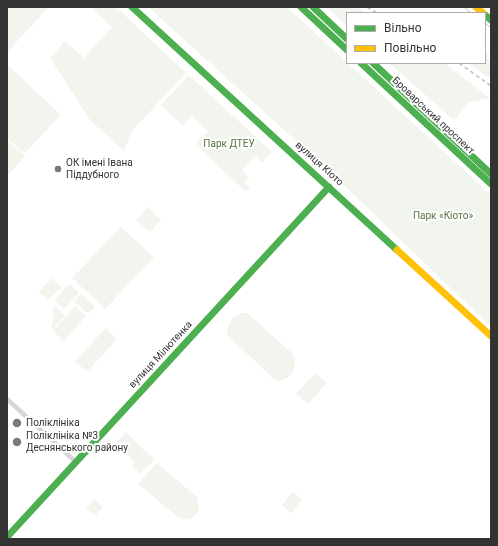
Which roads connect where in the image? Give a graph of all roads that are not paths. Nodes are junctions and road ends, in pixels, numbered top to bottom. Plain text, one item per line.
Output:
1 (132, 7) edge
2 (301, 7) edge
3 (313, 7) edge
4 (346, 38) edge
5 (346, 49) edge
6 (362, 64) edge
7 (374, 64) edge
8 (491, 174) edge
9 (491, 184) edge
10 (329, 187) junction
11 (491, 336) edge
12 (7, 399) edge
13 (76, 462) junction
14 (7, 537) edge

1 - 10 main road, вулиця Кіото
2 - 5 main road
3 - 4 main road
6 - 9 main road, Броварський проспект
7 - 8 main road, Броварський проспект
10 - 11 main road, вулиця Кіото
10 - 13 main road, вулиця Мілютенка
12 - 13 street
13 - 14 main road, вулиця Мілютенка

